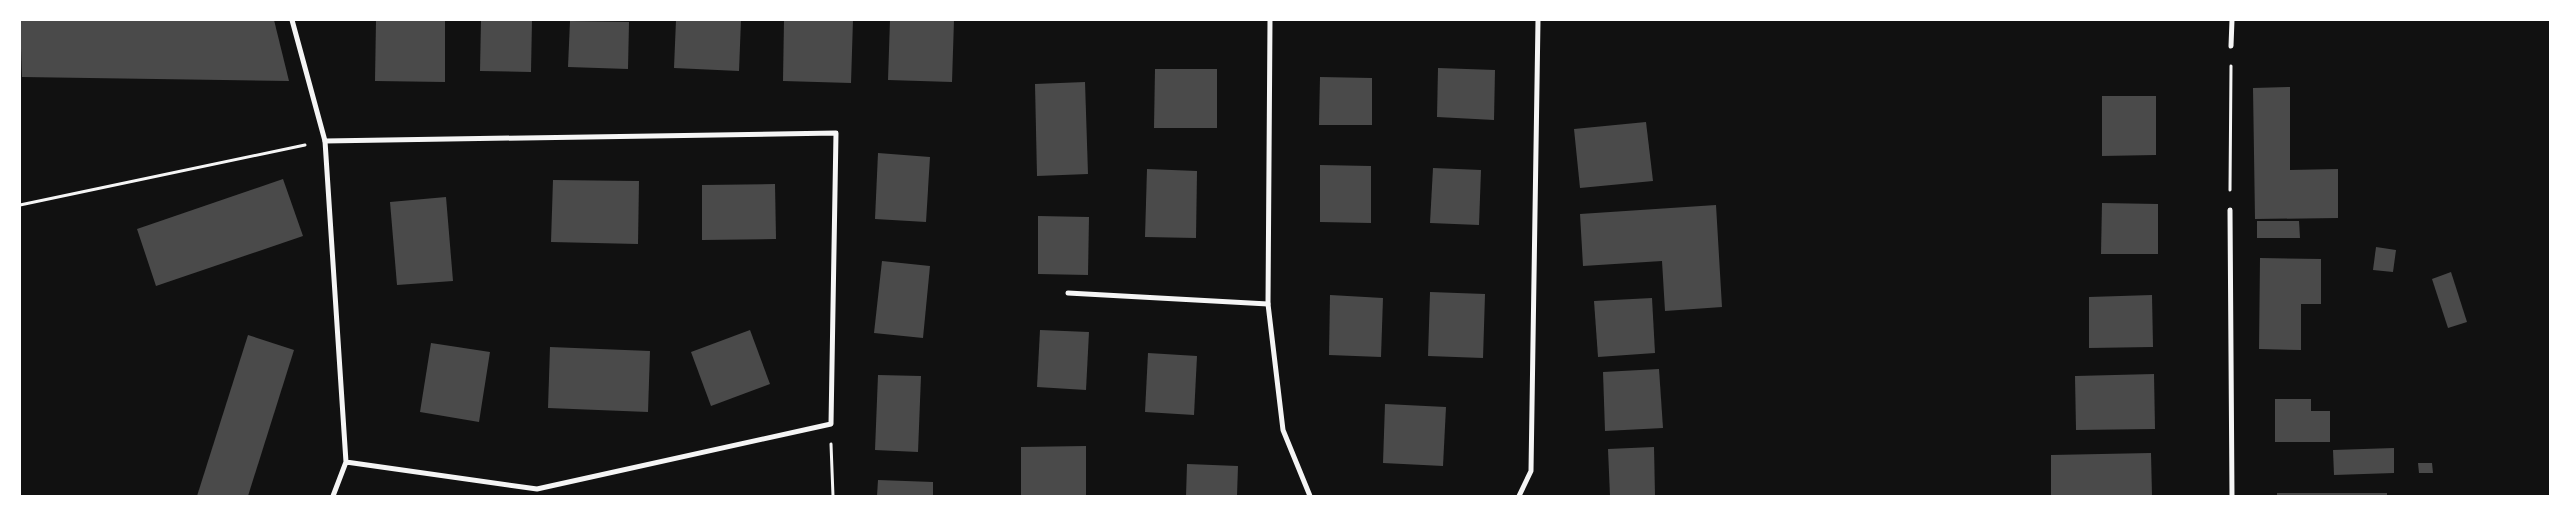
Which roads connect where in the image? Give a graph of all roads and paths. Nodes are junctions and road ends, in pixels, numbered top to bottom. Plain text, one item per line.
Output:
1 (292, 20) edge
2 (1270, 20) edge
3 (1538, 20) edge
4 (2232, 20) edge
5 (2231, 46) joint
6 (325, 141) junction
7 (20, 205) edge
8 (2230, 210) joint
9 (1068, 293) dead end
10 (1268, 304) junction
11 (831, 424) junction
12 (346, 462) junction
13 (333, 496) edge
14 (833, 496) edge
15 (1310, 496) edge
16 (1519, 496) edge
17 (2232, 496) edge

1 - 6 street
2 - 10 street
3 - 16 street
4 - 5 street
5 - 8 path
6 - 7 path
6 - 11 street
6 - 12 street
8 - 17 street
9 - 10 street
10 - 15 street
11 - 12 street
11 - 14 path
12 - 13 street

